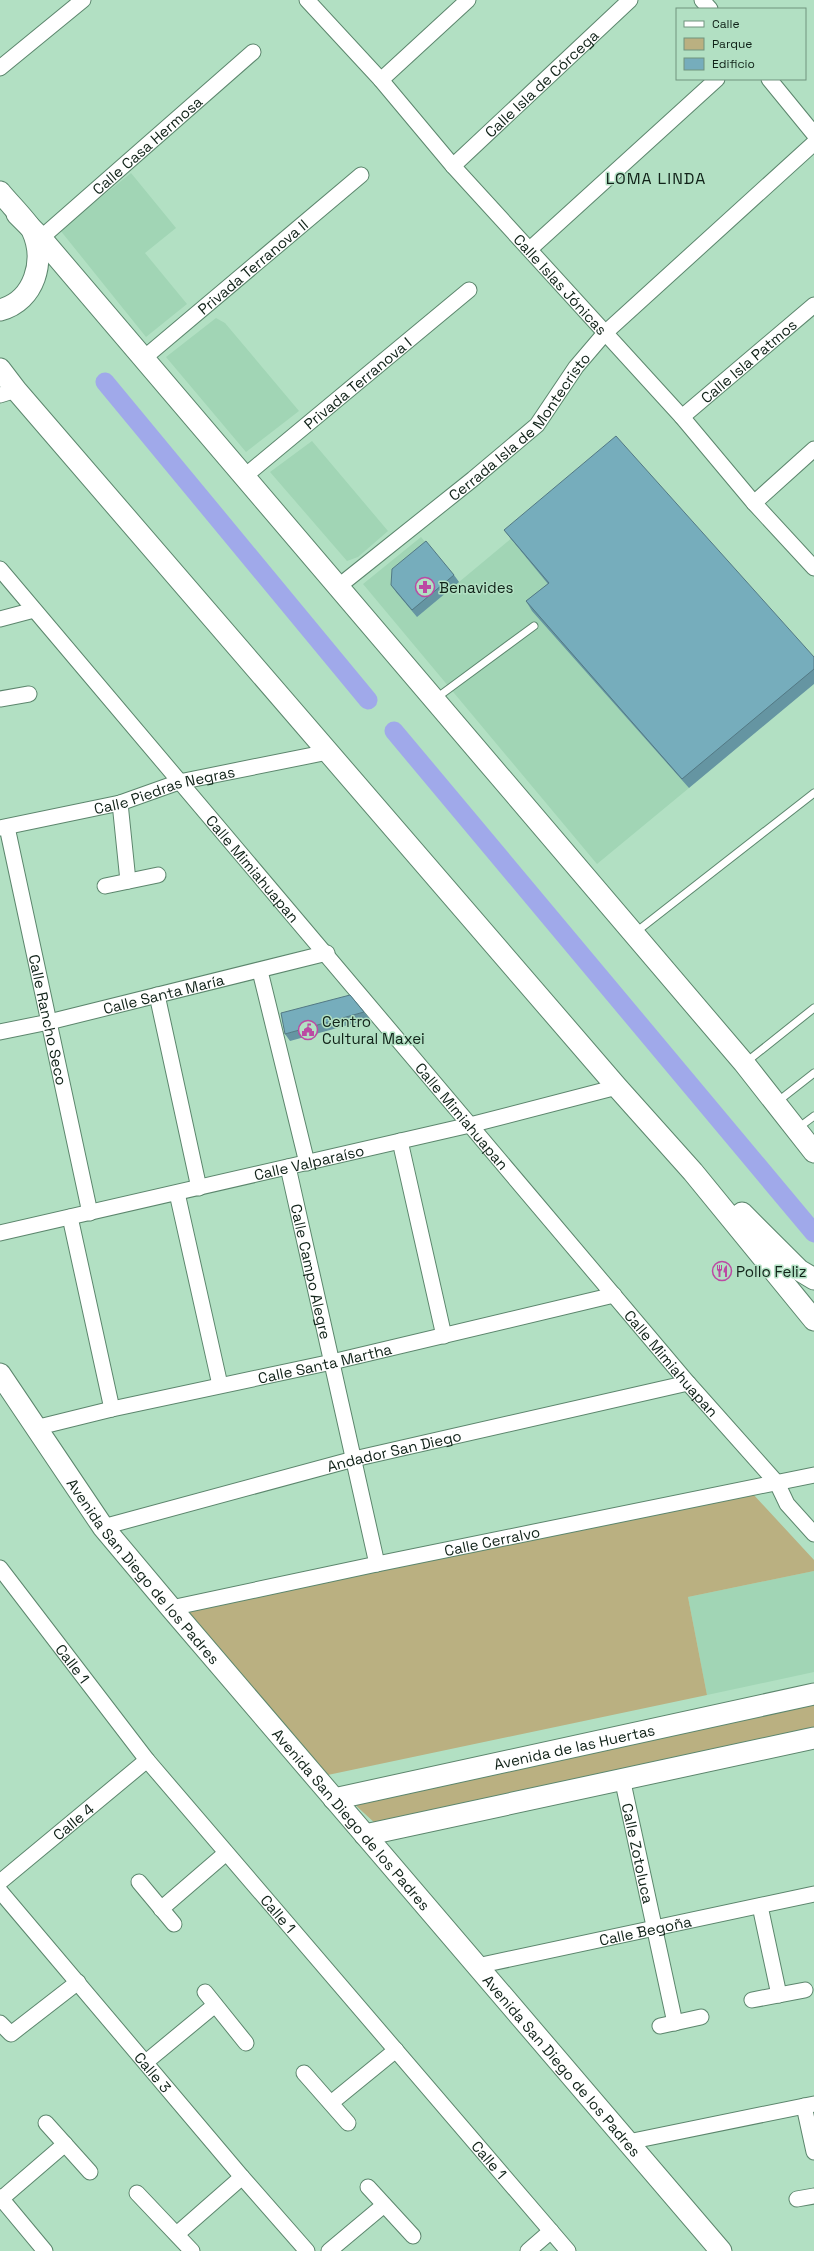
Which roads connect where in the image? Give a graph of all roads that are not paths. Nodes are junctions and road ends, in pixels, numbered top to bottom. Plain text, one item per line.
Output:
1 (83, 0) edge
2 (307, 0) edge
3 (468, 0) edge
4 (630, 0) edge
5 (702, 0) edge
6 (709, 8) edge
7 (253, 52) dead end
8 (0, 68) edge
9 (380, 80) junction
10 (716, 80) edge
11 (770, 80) edge
12 (814, 134) edge
13 (814, 143) edge
14 (453, 166) junction
15 (361, 175) dead end
16 (0, 192) edge
17 (17, 214) junction
18 (41, 238) junction
19 (530, 249) junction
20 (470, 290) dead end
21 (814, 305) edge
22 (0, 310) edge
23 (605, 333) junction
24 (144, 358) junction
25 (0, 369) edge
26 (8, 392) edge
27 (682, 417) junction
28 (814, 449) edge
29 (245, 476) junction
30 (754, 503) junction
31 (814, 568) edge
32 (0, 569) edge
33 (339, 586) junction
34 (34, 610) junction
35 (0, 619) edge
36 (534, 626) edge
37 (29, 694) dead end
38 (0, 699) edge
39 (435, 699) junction
40 (328, 752) junction
41 (179, 782) junction
42 (814, 793) edge
43 (120, 803) junction
44 (4, 827) edge
45 (158, 876) dead end
46 (128, 882) junction
47 (105, 886) dead end
48 (634, 933) junction
49 (327, 953) junction
50 (260, 970) junction
51 (157, 994) junction
52 (814, 1008) edge
53 (49, 1022) junction
54 (0, 1032) edge
55 (744, 1063) junction
56 (814, 1072) edge
57 (617, 1087) junction
58 (777, 1102) junction
59 (814, 1116) edge
60 (470, 1125) junction
61 (796, 1129) junction
62 (400, 1142) junction
63 (812, 1152) edge
64 (307, 1163) junction
65 (288, 1167) junction
66 (693, 1172) junction
67 (200, 1188) junction
68 (177, 1193) junction
69 (90, 1212) junction
70 (70, 1217) junction
71 (0, 1233) edge
72 (814, 1279) edge
73 (614, 1295) junction
74 (814, 1320) edge
75 (444, 1336) junction
76 (332, 1362) junction
77 (0, 1374) edge
78 (688, 1383) junction
79 (220, 1385) junction
80 (112, 1409) junction
81 (35, 1428) junction
82 (354, 1459) junction
83 (814, 1475) edge
84 (777, 1483) junction
85 (103, 1526) junction
86 (814, 1534) edge
87 (377, 1564) junction
88 (0, 1568) edge
89 (171, 1608) junction
90 (814, 1694) edge
91 (814, 1738) edge
92 (147, 1760) junction
93 (622, 1778) junction
94 (334, 1798) junction
95 (365, 1835) junction
96 (226, 1853) junction
97 (0, 1882) edge
98 (139, 1882) dead end
99 (0, 1891) edge
100 (814, 1894) edge
101 (760, 1906) junction
102 (161, 1909) junction
103 (174, 1924) dead end
104 (655, 1928) junction
105 (477, 1966) junction
106 (78, 1982) junction
107 (805, 1990) dead end
108 (205, 1992) dead end
109 (779, 1995) junction
110 (752, 2000) dead end
111 (215, 2006) junction
112 (701, 2017) dead end
113 (0, 2023) edge
114 (675, 2023) junction
115 (660, 2026) dead end
116 (246, 2043) dead end
117 (396, 2050) junction
118 (146, 2062) junction
119 (304, 2073) dead end
120 (331, 2103) junction
121 (809, 2105) edge
122 (46, 2123) dead end
123 (348, 2123) dead end
124 (628, 2142) junction
125 (65, 2144) junction
126 (814, 2152) edge
127 (90, 2172) dead end
128 (242, 2177) junction
129 (368, 2187) dead end
130 (136, 2193) dead end
131 (814, 2196) edge
132 (1, 2198) edge
133 (797, 2200) dead end
134 (384, 2205) junction
135 (551, 2231) junction
136 (177, 2234) junction
137 (413, 2236) dead end
138 (45, 2251) edge
139 (192, 2251) edge
140 (307, 2251) edge
141 (329, 2251) edge
142 (528, 2251) edge
143 (568, 2251) edge
144 (722, 2251) edge

1 - 8 street
2 - 9 street, Calle Islas Jónicas
3 - 9 street
4 - 14 street, Calle Isla de Córcega
5 - 6 street
7 - 18 street, Calle Casa Hermosa
9 - 14 street, Calle Islas Jónicas
10 - 19 street
11 - 12 street
13 - 23 street, Cerrada Isla de Montecristo
14 - 19 street, Calle Islas Jónicas
15 - 24 street, Privada Terranova II
16 - 17 main road
17 - 18 main road
17 - 22 main road
18 - 24 main road
19 - 23 street, Calle Islas Jónicas
20 - 29 street, Privada Terranova I
21 - 27 street, Calle Isla Patmos
23 - 27 street, Calle Islas Jónicas
23 - 33 street, Cerrada Isla de Montecristo
24 - 29 main road
25 - 26 main road
26 - 40 main road
27 - 30 street, Calle Islas Jónicas
28 - 30 street
29 - 33 main road
30 - 31 street, Calle Islas Jónicas
32 - 34 street, Calle Mimiahuapan
33 - 39 main road
34 - 35 street
34 - 41 street, Calle Mimiahuapan
36 - 39 lane
37 - 38 street
39 - 48 main road
40 - 41 street, Calle Piedras Negras
40 - 57 main road
41 - 43 street, Calle Piedras Negras
41 - 49 street, Calle Mimiahuapan
42 - 48 lane
43 - 44 street, Calle Piedras Negras
43 - 46 street
44 - 53 street, Calle Rancho Seco
45 - 46 street
46 - 47 street
48 - 55 main road
49 - 50 street, Calle Santa María
49 - 60 street, Calle Mimiahuapan
50 - 51 street, Calle Santa María
50 - 64 street
51 - 53 street, Calle Santa María
51 - 67 street
52 - 55 lane
53 - 54 street, Calle Santa María
53 - 69 street, Calle Rancho Seco
55 - 58 main road
56 - 58 lane
57 - 60 street, Calle Valparaíso
57 - 66 main road
58 - 61 main road
59 - 61 lane
60 - 62 street, Calle Valparaíso
60 - 73 street, Calle Mimiahuapan
61 - 63 main road
62 - 64 street, Calle Valparaíso
62 - 75 street
64 - 65 street, Calle Valparaíso
65 - 67 street, Calle Valparaíso
65 - 76 street, Calle Campo Alegre
66 - 72 main road
66 - 74 main road
67 - 68 street, Calle Valparaíso
68 - 69 street, Calle Valparaíso
68 - 79 street
69 - 70 street, Calle Valparaíso
70 - 71 street, Calle Valparaíso
70 - 80 street
73 - 75 street, Calle Santa Martha
73 - 78 street, Calle Mimiahuapan
75 - 76 street, Calle Santa Martha
76 - 79 street, Calle Santa Martha
76 - 82 street, Calle Campo Alegre
77 - 81 main road, Avenida San Diego de los Padres
78 - 82 street, Andador San Diego
78 - 84 street, Calle Mimiahuapan
79 - 80 street, Calle Santa Martha
80 - 81 street, Calle Santa Martha
81 - 85 main road, Avenida San Diego de los Padres
82 - 85 street, Andador San Diego
82 - 87 street, Calle Campo Alegre
83 - 84 street, Calle Cerralvo
84 - 86 street, Calle Mimiahuapan
84 - 87 street, Calle Cerralvo
85 - 89 main road, Avenida San Diego de los Padres
87 - 89 street, Calle Cerralvo
88 - 92 street, Calle 1
89 - 94 main road, Avenida San Diego de los Padres
90 - 94 main road, Avenida de las Huertas
91 - 93 main road
92 - 96 street, Calle 1
92 - 97 street, Calle 4
93 - 95 main road
93 - 104 street, Calle Zotoluca
94 - 95 main road, Avenida San Diego de los Padres
95 - 105 main road, Avenida San Diego de los Padres
96 - 102 street
96 - 117 street, Calle 1
98 - 102 street
99 - 106 street, Calle 3
100 - 101 street, Calle Begoña
101 - 104 street, Calle Begoña
101 - 109 street
102 - 103 street
104 - 105 street, Calle Begoña
104 - 114 street, Calle Zotoluca
105 - 124 main road, Avenida San Diego de los Padres
106 - 113 street
106 - 118 street, Calle 3
107 - 109 street
108 - 111 street
109 - 110 street
111 - 116 street
111 - 118 street
112 - 114 street
114 - 115 street
117 - 120 street
117 - 135 street, Calle 1
118 - 128 street, Calle 3
119 - 120 street
120 - 123 street
121 - 124 street
121 - 126 street
122 - 125 street
124 - 144 main road, Avenida San Diego de los Padres
125 - 127 street
125 - 132 street
128 - 136 street
128 - 140 street, Calle 3
129 - 134 street
130 - 136 street
131 - 133 street
132 - 138 street
134 - 137 street
134 - 141 street
135 - 142 street
135 - 143 street, Calle 1
136 - 139 street

